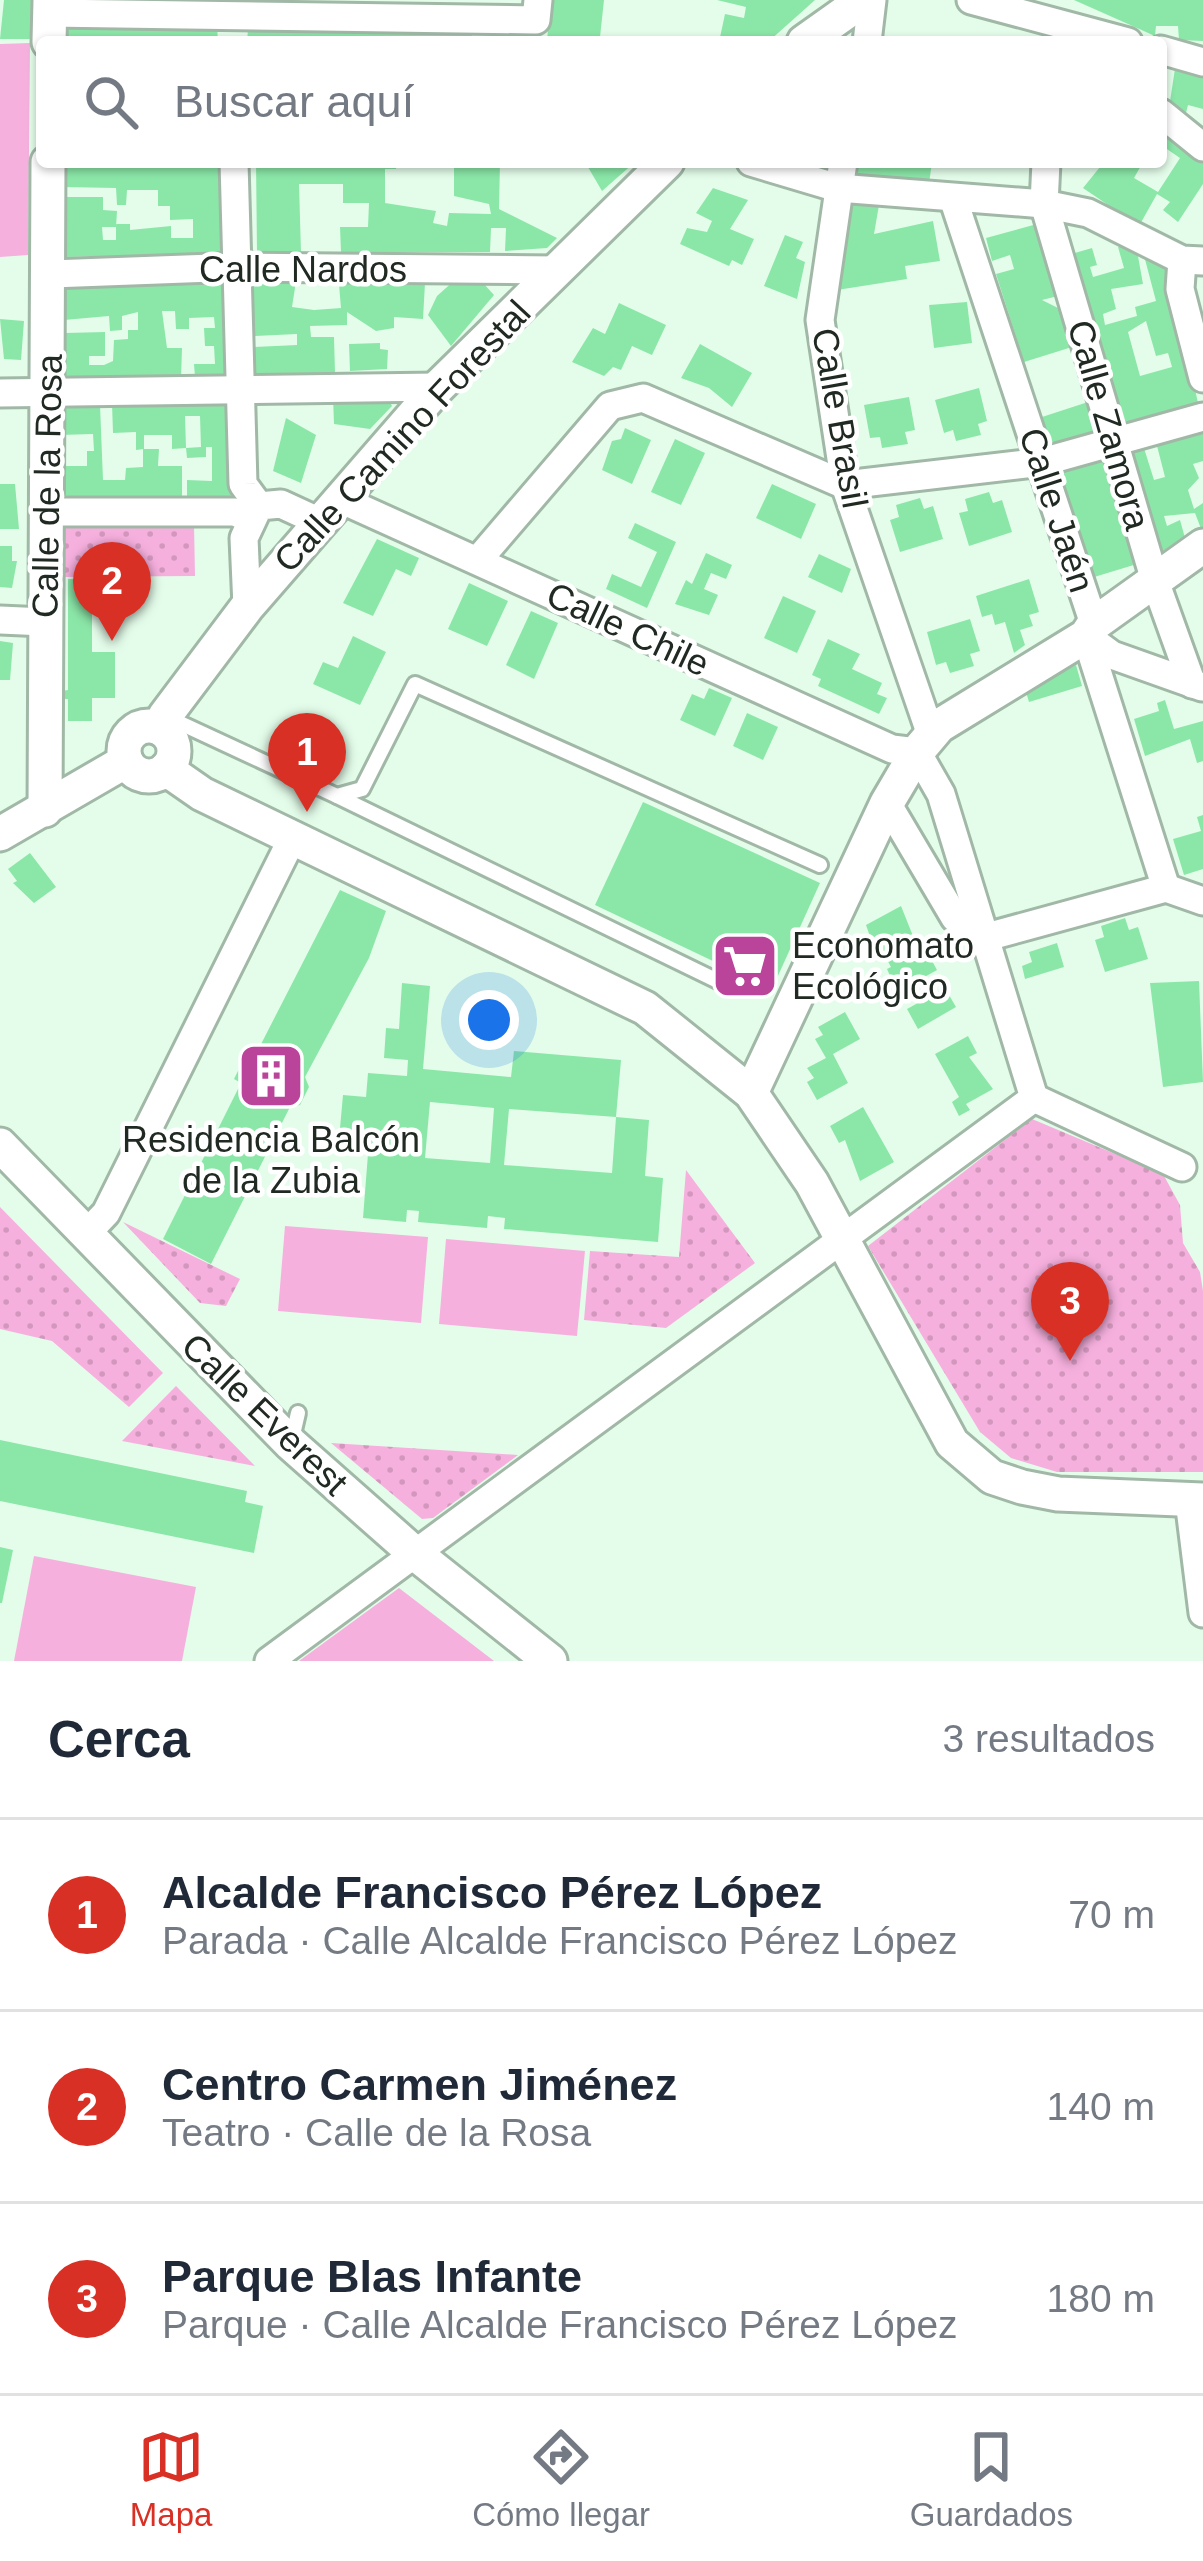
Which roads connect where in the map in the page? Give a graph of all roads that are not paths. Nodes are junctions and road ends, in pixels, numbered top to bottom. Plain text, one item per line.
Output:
1 (863, 0) edge
2 (872, 0) edge
3 (971, 0) edge
4 (228, 7) edge
5 (537, 10) edge
6 (50, 18) edge
7 (812, 36) edge
8 (869, 36) edge
9 (1066, 36) edge
10 (1167, 52) edge
11 (1203, 62) edge
12 (1167, 118) edge
13 (1203, 147) edge
14 (48, 168) edge
15 (234, 168) edge
16 (662, 168) edge
17 (792, 168) edge
18 (1046, 168) edge
19 (840, 175) edge
20 (954, 201) junction
21 (1044, 204) junction
22 (1193, 261) edge
23 (239, 267) junction
24 (556, 270) junction
25 (50, 274) junction
26 (1203, 378) edge
27 (438, 386) junction
28 (240, 388) junction
29 (0, 393) edge
30 (47, 395) junction
31 (1203, 417) edge
32 (1114, 443) junction
33 (1042, 462) junction
34 (844, 485) junction
35 (330, 511) junction
36 (47, 512) junction
37 (254, 512) junction
38 (1198, 557) edge
39 (478, 560) junction
40 (260, 567) junction
41 (1155, 581) junction
42 (0, 620) edge
43 (45, 622) junction
44 (1090, 630) junction
45 (1197, 686) edge
46 (163, 723) junction
47 (924, 743) junction
48 (126, 761) junction
49 (166, 769) junction
50 (337, 796) junction
51 (887, 803) junction
52 (45, 810) junction
53 (0, 834) edge
54 (293, 838) junction
55 (820, 865) dead end
56 (1166, 888) junction
57 (1203, 901) edge
58 (982, 938) junction
59 (728, 986) dead end
60 (751, 1093) junction
61 (1034, 1098) junction
62 (0, 1145) edge
63 (1182, 1167) dead end
64 (86, 1234) junction
65 (843, 1236) junction
66 (1196, 1500) edge
67 (412, 1551) junction
68 (1203, 1613) edge
69 (269, 1661) edge
70 (550, 1661) edge

1 - 7 street
2 - 8 street
3 - 9 street
4 - 5 street
4 - 6 street
10 - 11 street
12 - 13 street
14 - 25 street, Calle de la Rosa
15 - 23 street
16 - 24 street, Calle Camino Forestal
17 - 19 street
18 - 21 street, Calle Zamora
19 - 20 street
19 - 34 street, Calle Brasil
20 - 21 street
20 - 33 street, Calle Jaén
21 - 22 street
21 - 32 street, Calle Zamora
22 - 26 street
23 - 24 street, Calle Nardos
23 - 25 street, Calle Nardos
23 - 28 street
24 - 27 street, Calle Camino Forestal
25 - 30 street, Calle de la Rosa
27 - 28 street
27 - 35 street, Calle Camino Forestal
28 - 30 street
28 - 37 street
29 - 30 street
30 - 36 street, Calle de la Rosa
31 - 32 street
32 - 33 street
32 - 41 street, Calle Zamora
33 - 34 street
33 - 44 street, Calle Jaén
34 - 39 street
34 - 47 street, Calle Brasil
35 - 37 street, Calle Chile
35 - 39 street, Calle Chile
35 - 40 street, Calle Camino Forestal
36 - 37 street, Calle Chile
36 - 43 street, Calle de la Rosa
37 - 40 street
38 - 41 street
39 - 47 street, Calle Chile
40 - 46 street, Calle Camino Forestal
41 - 44 street
41 - 45 street, Calle Zamora
42 - 43 street
43 - 52 street, Calle de la Rosa
44 - 45 street
44 - 47 street
44 - 56 street, Calle Jaén
46 - 48 street
46 - 49 street
46 - 50 lane
47 - 51 street
47 - 58 street, Calle Brasil
48 - 49 street
48 - 52 street
49 - 54 street
50 - 55 lane
50 - 59 lane
51 - 58 street, Calle Brasil
51 - 60 street
52 - 53 street
54 - 60 street
54 - 64 street
56 - 57 street
56 - 58 street
58 - 61 street, Calle Brasil
60 - 65 street
61 - 63 street
61 - 65 street
62 - 64 street, Calle Everest
64 - 67 street, Calle Everest
65 - 66 street
65 - 67 street
66 - 68 street
67 - 69 street
67 - 70 street, Calle Everest

